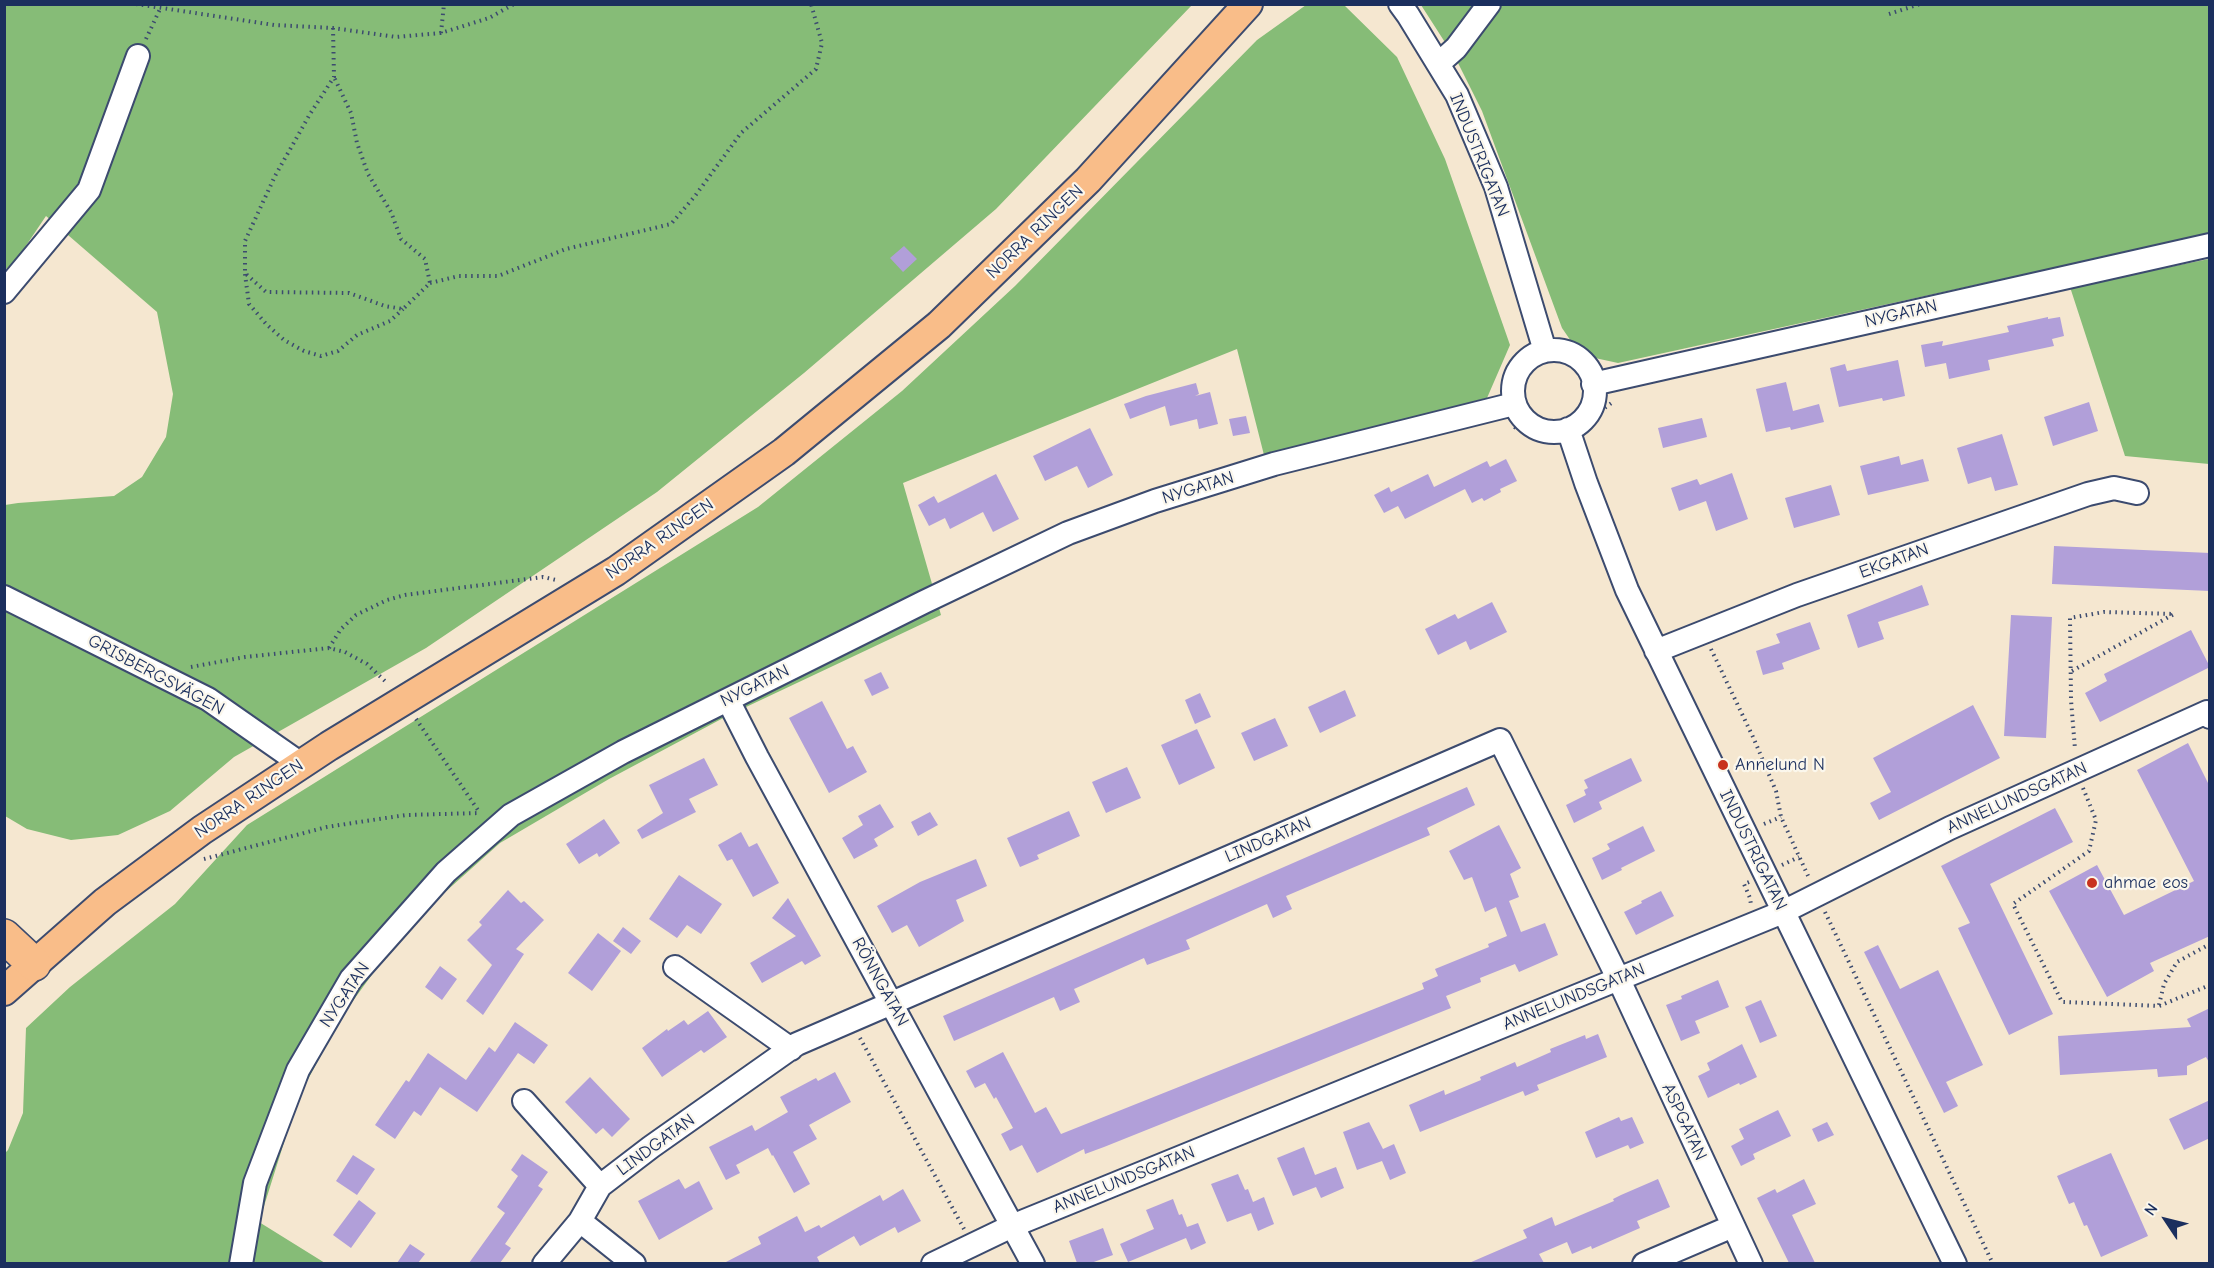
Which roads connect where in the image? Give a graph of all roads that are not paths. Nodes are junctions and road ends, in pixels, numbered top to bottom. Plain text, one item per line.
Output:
1 (1248, 4) edge
2 (1400, 4) edge
3 (1489, 4) edge
4 (138, 56) road end
5 (1438, 64) junction
6 (2210, 245) edge
7 (4, 292) edge
8 (1545, 351) junction
9 (1593, 384) junction
10 (1514, 404) junction
11 (1571, 434) junction
12 (2137, 493) dead end
13 (4, 597) edge
14 (1656, 651) junction
15 (728, 699) junction
16 (2208, 715) edge
17 (301, 764) junction
18 (1783, 912) junction
19 (4, 936) edge
20 (34, 964) junction
21 (675, 967) dead end
22 (1619, 980) junction
23 (4, 991) edge
24 (891, 1003) junction
25 (791, 1049) junction
26 (524, 1101) dead end
27 (600, 1186) junction
28 (580, 1221) junction
29 (1012, 1226) junction
30 (1733, 1226) junction
31 (241, 1263) edge
32 (544, 1263) edge
33 (634, 1263) edge
34 (933, 1263) edge
35 (1033, 1263) edge
36 (1644, 1263) edge
37 (1751, 1263) edge
38 (1955, 1263) edge

1 - 17 main road, NORRA RINGEN
2 - 5 street, INDUSTRIGATAN
3 - 5 street
4 - 7 street
5 - 8 street, INDUSTRIGATAN
6 - 9 street, NYGATAN
8 - 9 street
8 - 10 street
9 - 11 street
10 - 11 street
10 - 15 street, NYGATAN
11 - 14 street, INDUSTRIGATAN
12 - 14 street, EKGATAN
13 - 17 street, GRISBERGSVÄGEN
14 - 18 street, INDUSTRIGATAN
15 - 24 street, RÖNNGATAN
15 - 31 street, NYGATAN
16 - 18 street, ANNELUNDSGATAN
17 - 20 main road, NORRA RINGEN
18 - 22 street, ANNELUNDSGATAN
18 - 38 street, INDUSTRIGATAN
19 - 20 highway
20 - 23 main road, NORRA RINGEN
21 - 25 street
22 - 24 street, LINDGATAN
22 - 29 street, ANNELUNDSGATAN
22 - 30 street, ASPGATAN
24 - 25 street, LINDGATAN
24 - 29 street, RÖNNGATAN
25 - 27 street, LINDGATAN
26 - 27 street
27 - 28 street, LINDGATAN
28 - 32 street, LINDGATAN
28 - 33 street
29 - 34 street, ANNELUNDSGATAN
29 - 35 street, RÖNNGATAN
30 - 36 street
30 - 37 street, ASPGATAN

